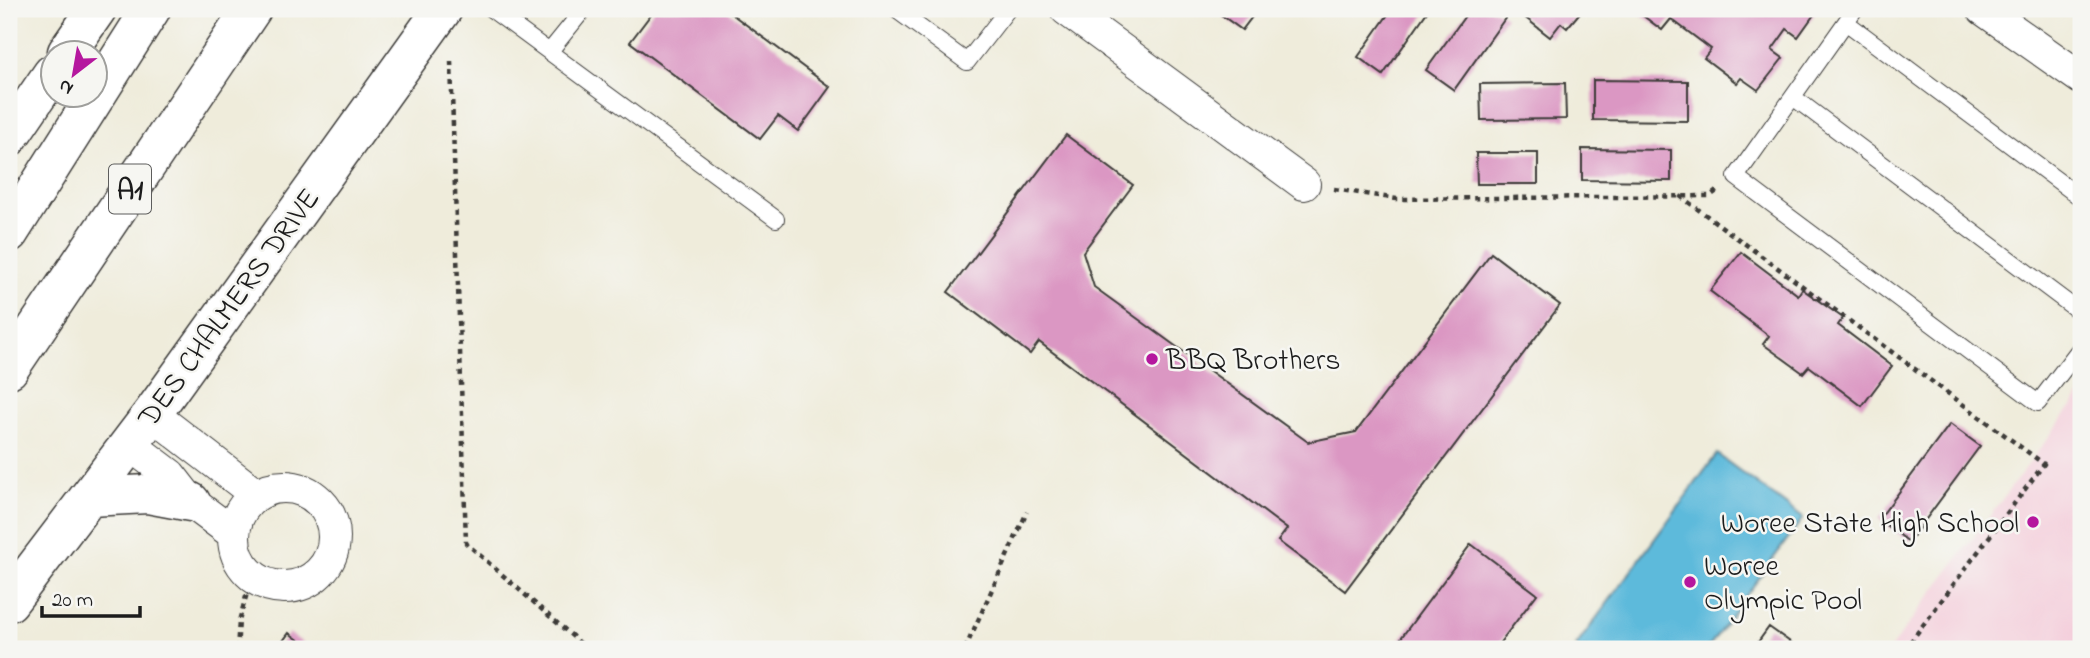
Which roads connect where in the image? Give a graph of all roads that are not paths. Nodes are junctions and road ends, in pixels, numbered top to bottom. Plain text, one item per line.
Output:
1 (97, 9) edge
2 (151, 9) edge
3 (252, 9) edge
4 (443, 9) edge
5 (491, 9) edge
6 (584, 9) edge
7 (895, 9) edge
8 (1008, 9) edge
9 (1066, 9) edge
10 (1983, 9) edge
11 (1851, 16) edge
12 (77, 38) edge
13 (550, 51) junction
14 (2081, 78) edge
15 (38, 95) edge
16 (1793, 97) junction
17 (9, 137) edge
18 (1304, 184) road end
19 (2081, 198) edge
20 (776, 219) dead end
21 (9, 233) edge
22 (2081, 313) edge
23 (2081, 346) edge
24 (9, 369) edge
25 (152, 414) junction
26 (129, 444) junction
27 (257, 495) junction
28 (89, 497) junction
29 (191, 502) junction
30 (234, 534) junction
31 (9, 602) edge

1 - 12 main road
2 - 21 main road
3 - 24 main road, A1
4 - 25 main road, DES CHALMERS DRIVE
5 - 13 lane
6 - 13 lane
7 - 8 lane
9 - 18 street
10 - 14 street
11 - 16 lane
11 - 19 lane
13 - 20 lane
15 - 17 main road
16 - 22 lane
16 - 23 lane
25 - 26 main road, DES CHALMERS DRIVE
25 - 27 street
26 - 28 main road, DES CHALMERS DRIVE
26 - 29 street
27 - 30 street
27 - 30 street
28 - 29 main road
28 - 31 main road, DES CHALMERS DRIVE
29 - 30 street

